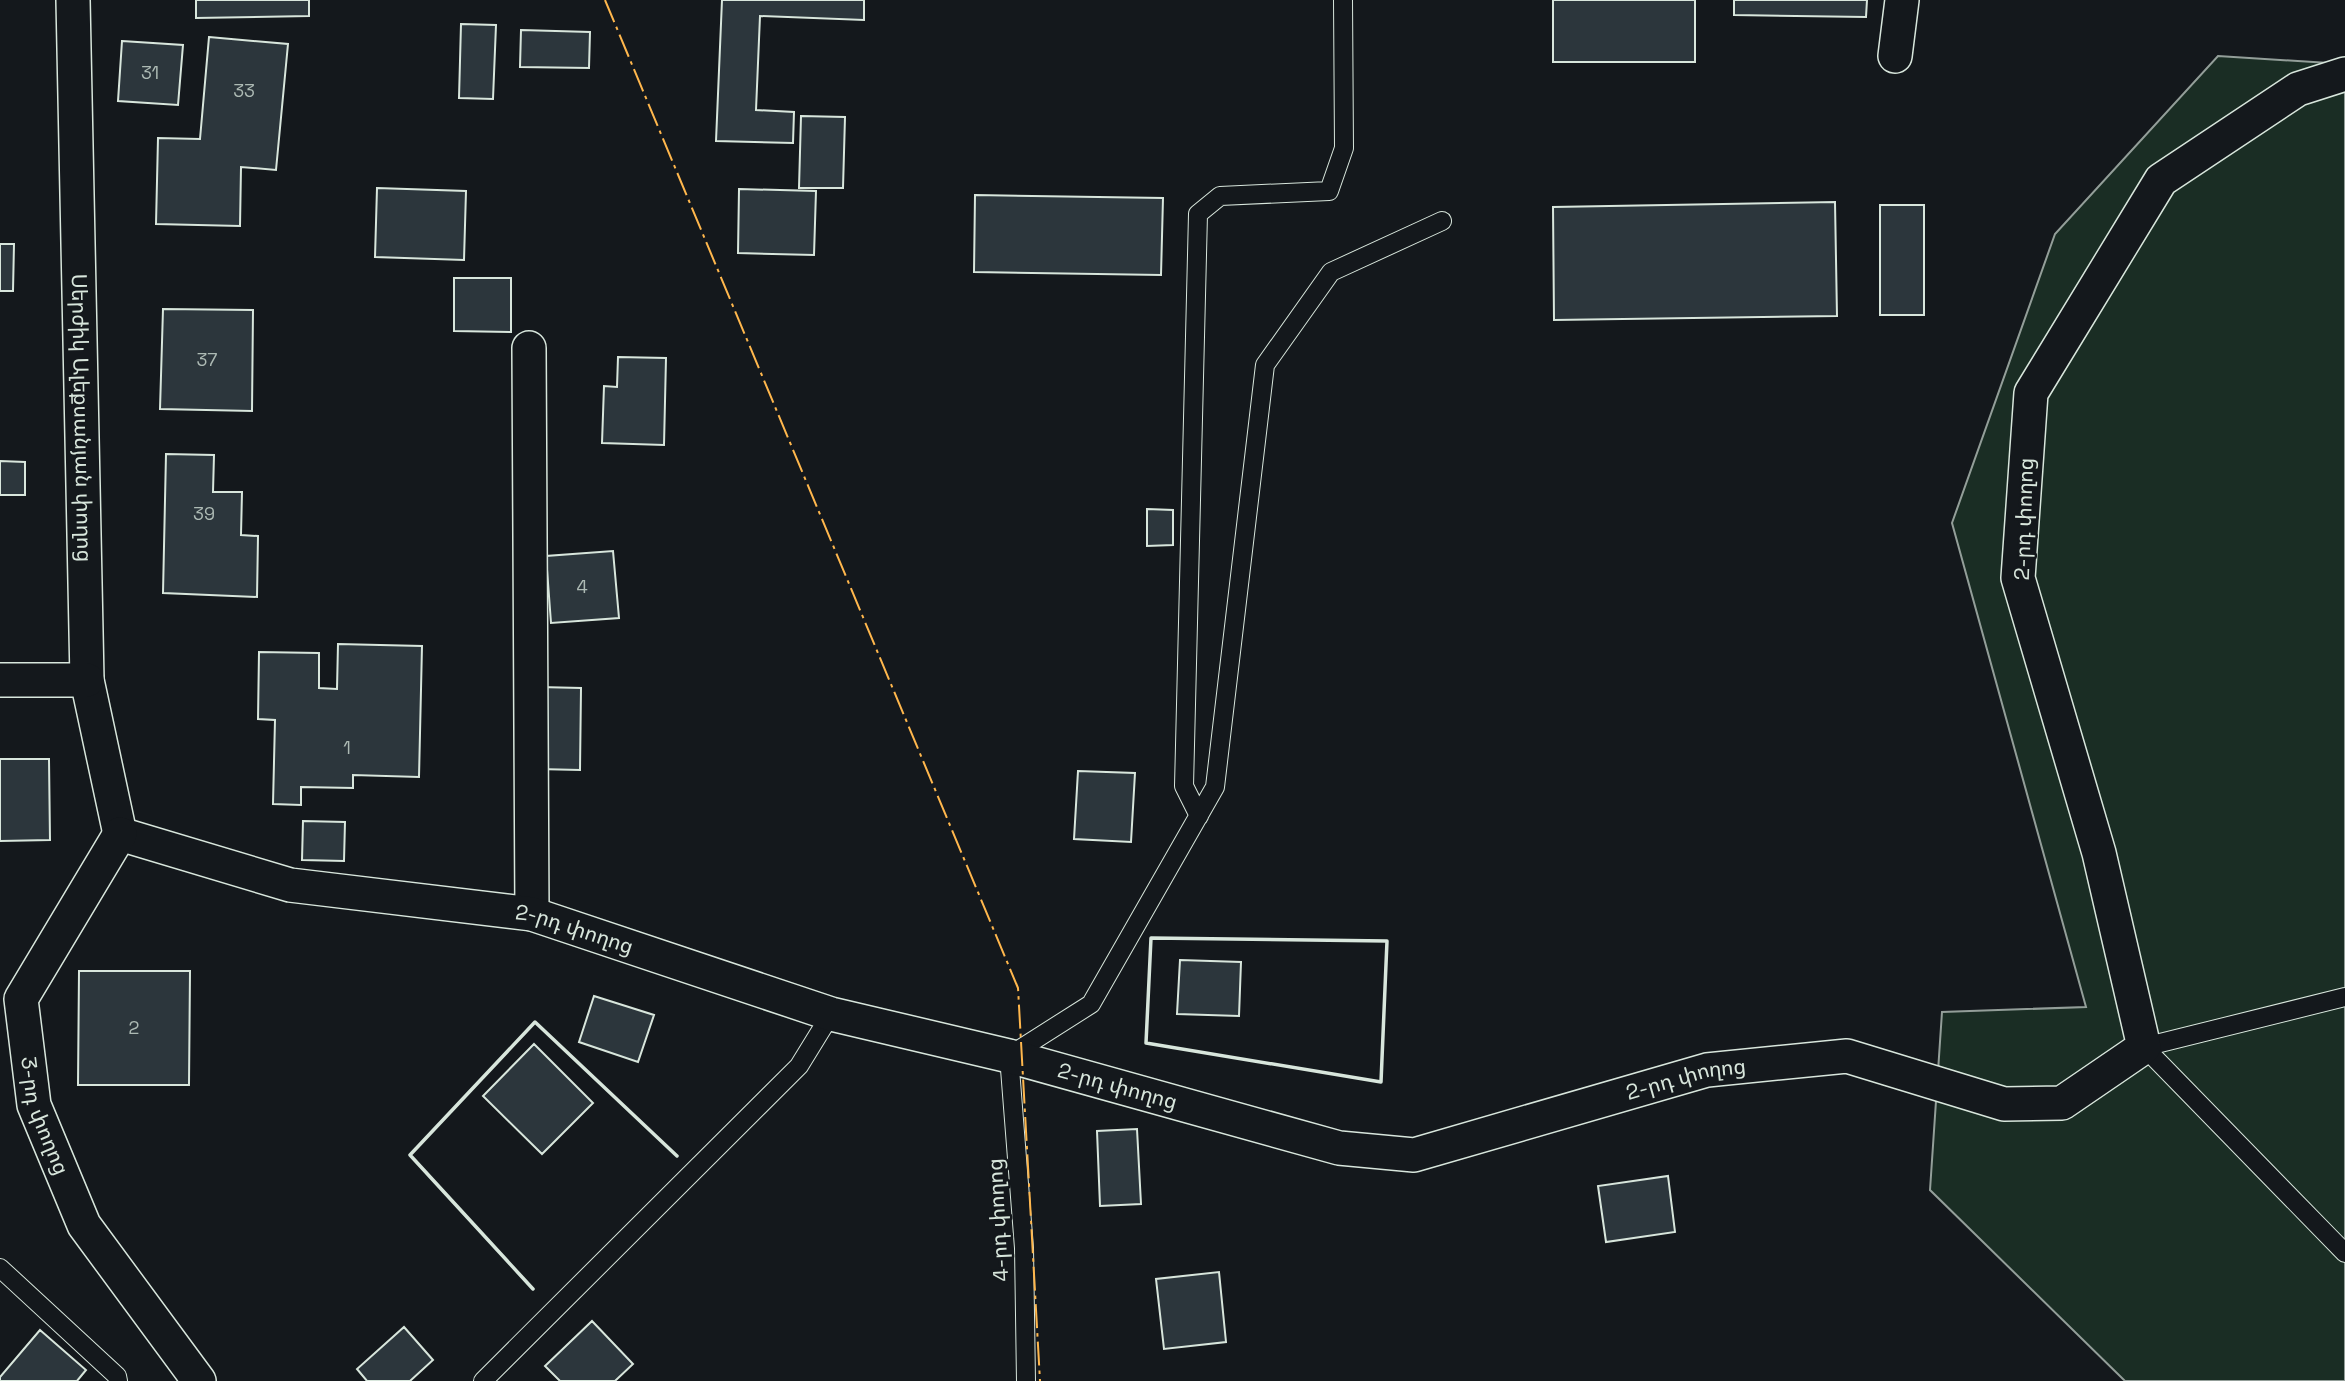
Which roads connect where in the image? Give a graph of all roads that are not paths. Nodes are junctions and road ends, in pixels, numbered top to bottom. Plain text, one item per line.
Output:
1 (73, 0) edge
2 (1343, 0) edge
3 (1902, 0) edge
4 (1895, 56) dead end
5 (2345, 74) edge
6 (1442, 221) dead end
7 (529, 348) dead end
8 (0, 680) edge
9 (87, 680) junction
10 (1199, 816) junction
11 (120, 834) junction
12 (532, 914) junction
13 (2345, 998) edge
14 (831, 1014) junction
15 (2144, 1047) junction
16 (1009, 1056) junction
17 (2345, 1253) edge
18 (0, 1268) edge
19 (118, 1381) edge
20 (199, 1381) edge
21 (483, 1381) edge
22 (1027, 1381) edge

1 - 9 street, Սերժիկ Ալեքսանյան փողոց
2 - 10 lane
3 - 4 street
5 - 15 street, 2-րդ փողոց
6 - 10 lane
7 - 12 street
8 - 9 street
9 - 11 street, Սերժիկ Ալեքսանյան փողոց
10 - 16 lane
11 - 12 street, 2-րդ փողոց
11 - 20 street, 3-րդ փողոց
12 - 14 street, 2-րդ փողոց
13 - 15 lane
14 - 16 street, 2-րդ փողոց
14 - 21 lane
15 - 16 street, 2-րդ փողոց
15 - 17 lane
16 - 22 lane, 4-րդ փողոց
18 - 19 lane

